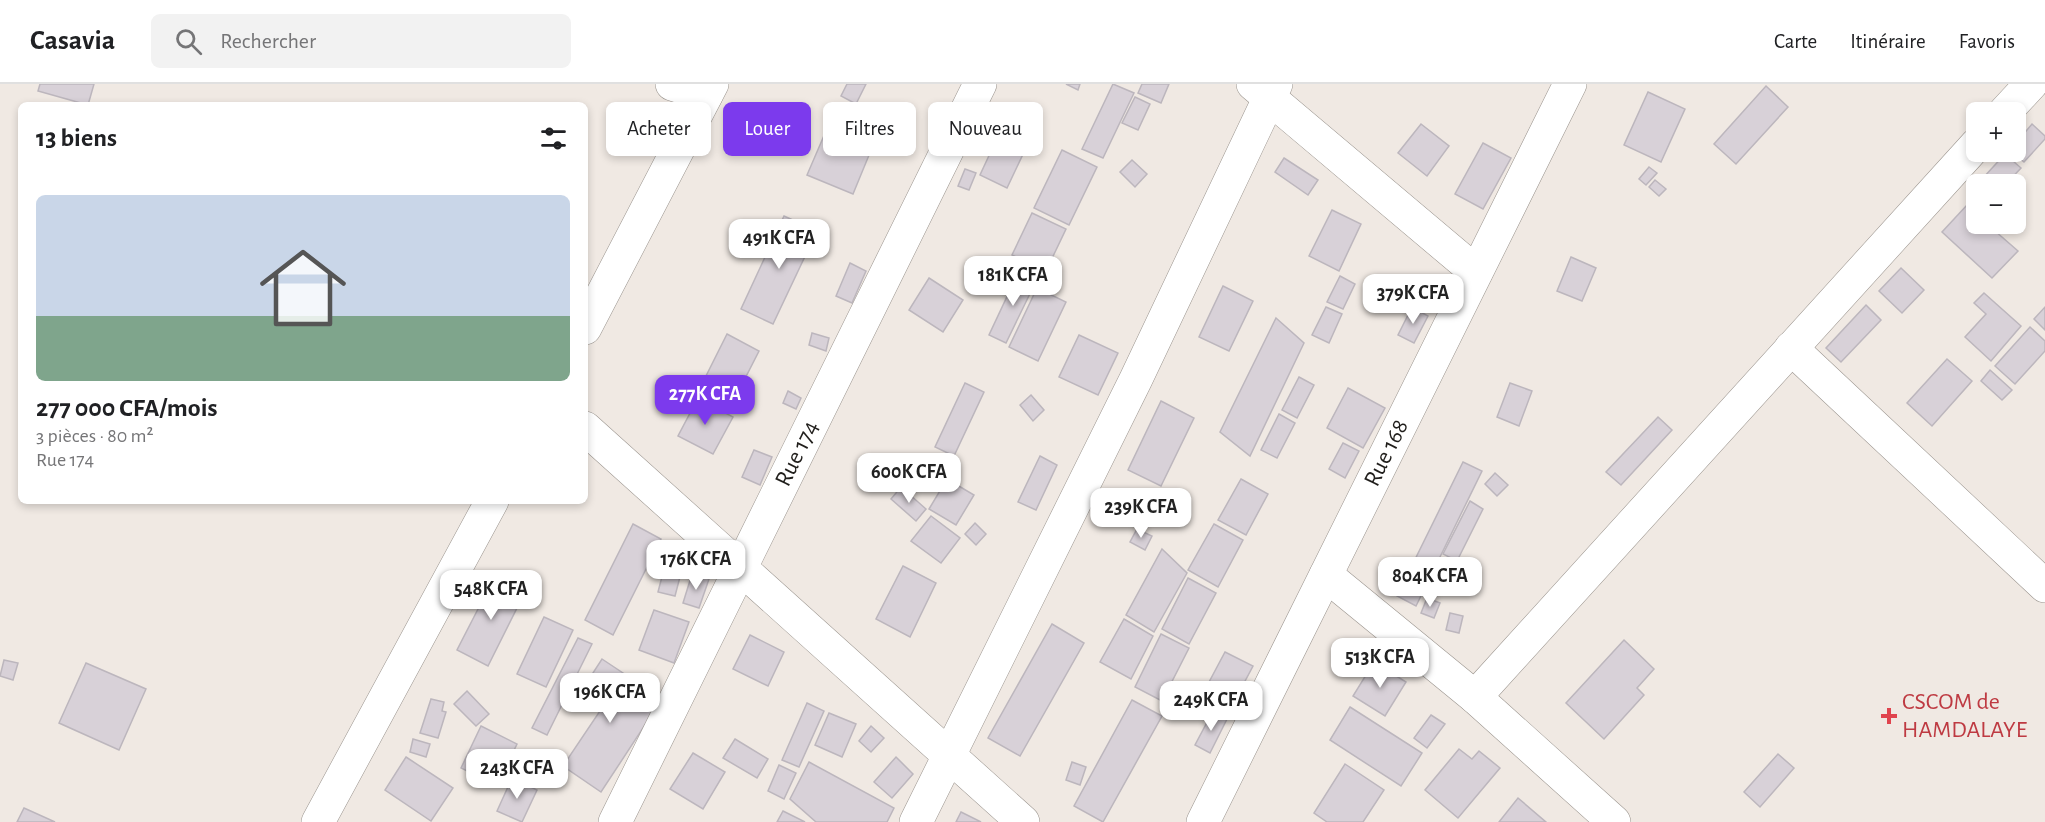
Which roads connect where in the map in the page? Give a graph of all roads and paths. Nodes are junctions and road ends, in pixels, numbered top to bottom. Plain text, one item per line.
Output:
1 (672, 84) edge
2 (980, 84) edge
3 (1570, 84) edge
4 (2033, 84) edge
5 (704, 88) edge
6 (1266, 89) edge
7 (2045, 93) edge
8 (2015, 102) edge
9 (1966, 156) edge
10 (1476, 273) junction
11 (588, 322) edge
12 (1791, 348) junction
13 (588, 431) edge
14 (490, 504) edge
15 (740, 568) junction
16 (1326, 575) junction
17 (2045, 586) edge
18 (1475, 697) junction
19 (949, 756) junction
20 (318, 822) edge
21 (615, 822) edge
22 (916, 822) edge
23 (1023, 822) edge
24 (1203, 822) edge
25 (1614, 822) edge

1 - 5 street
2 - 15 street, Rue 174
3 - 10 street, Rue 168
4 - 7 street
4 - 8 street
5 - 11 street
6 - 10 street
6 - 19 street
9 - 12 street
10 - 16 street, Rue 168
12 - 17 street
12 - 18 street
13 - 15 street
14 - 20 street
15 - 19 street
15 - 21 street, Rue 174
16 - 18 street
16 - 24 street, Rue 168
18 - 25 street
19 - 22 street
19 - 23 street

